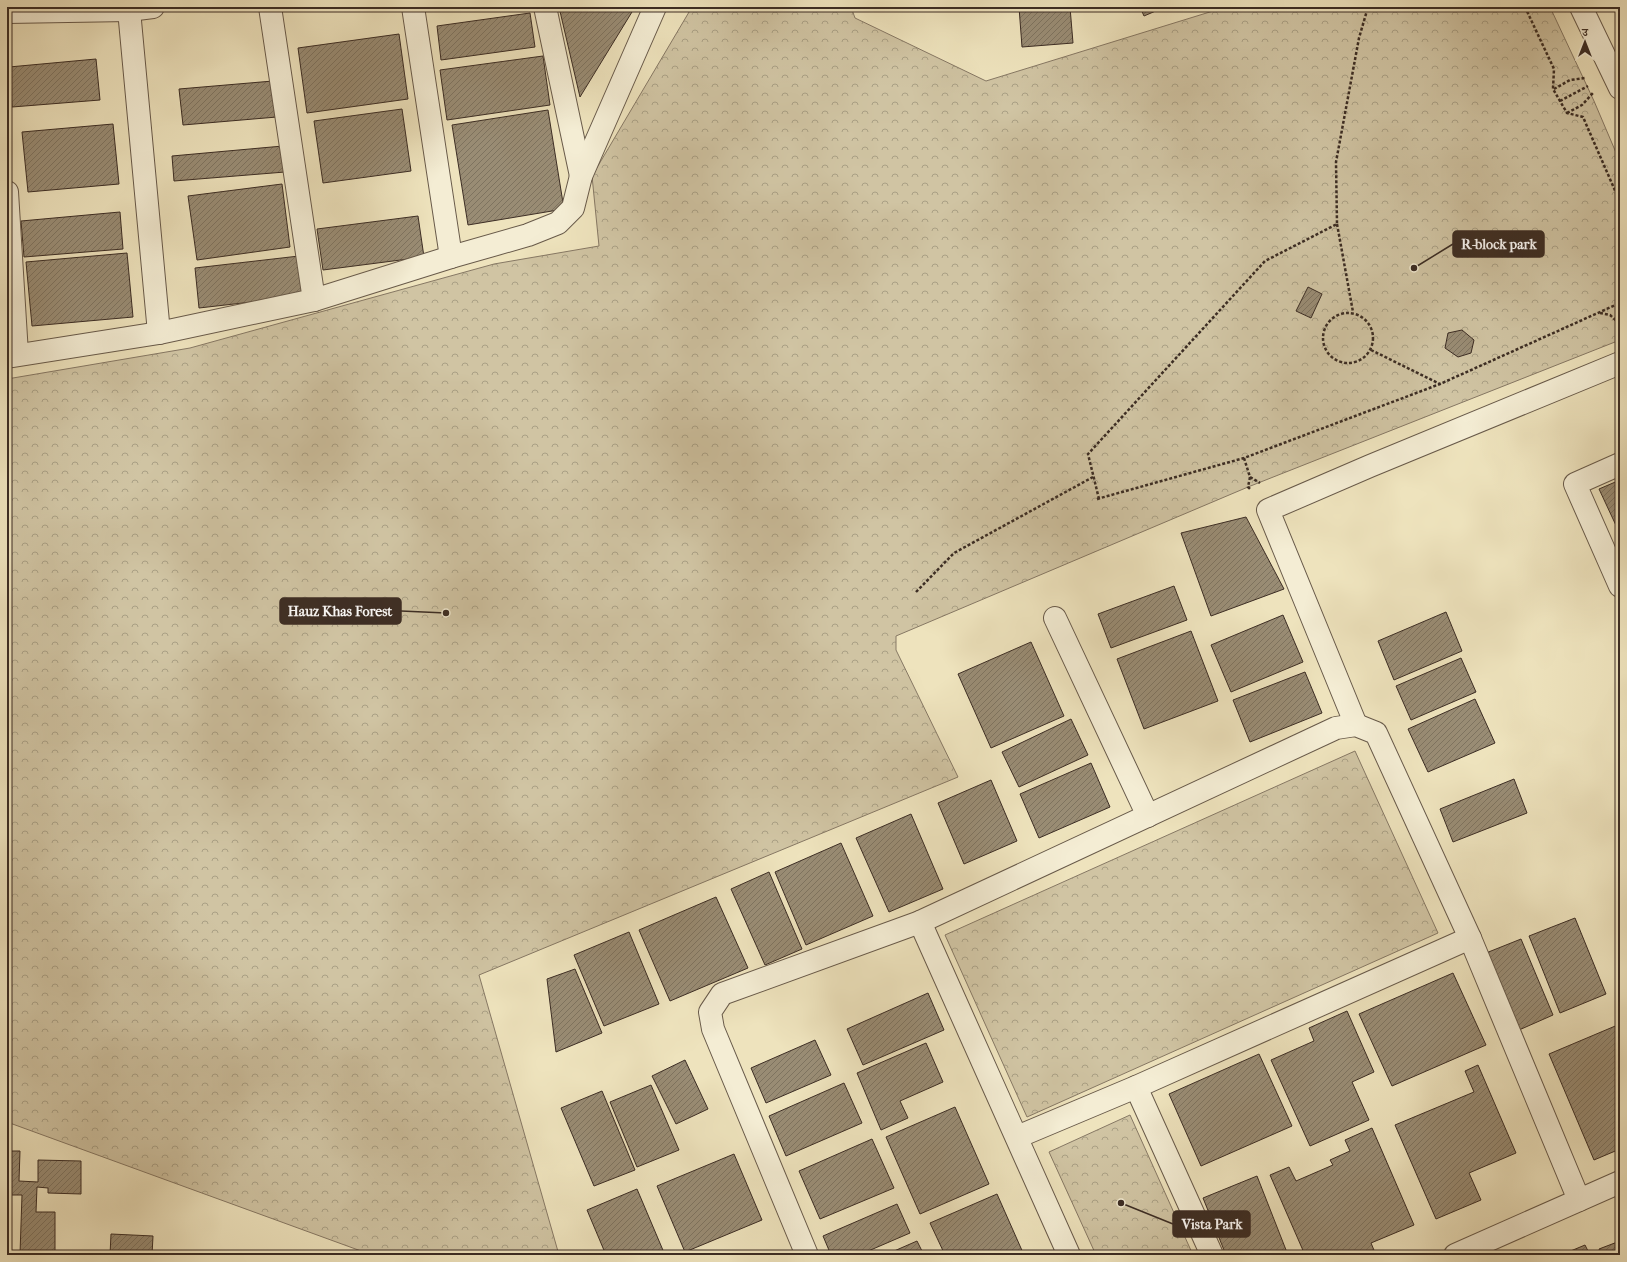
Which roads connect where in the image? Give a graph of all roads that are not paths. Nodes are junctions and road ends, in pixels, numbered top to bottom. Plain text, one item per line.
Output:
1 (153, 7) edge
2 (270, 7) edge
3 (413, 7) edge
4 (545, 7) edge
5 (655, 7) edge
6 (1581, 7) edge
7 (129, 10) junction
8 (7, 12) edge
9 (1620, 88) edge
10 (581, 176) junction
11 (7, 192) edge
12 (451, 257) junction
13 (314, 300) junction
14 (160, 333) junction
15 (12, 355) edge
16 (1620, 363) edge
17 (1620, 464) edge
18 (1620, 586) edge
19 (1055, 618) dead end
20 (1356, 724) junction
21 (1148, 816) junction
22 (920, 922) junction
23 (1470, 938) junction
24 (1136, 1088) junction
25 (1017, 1137) junction
26 (1620, 1182) edge
27 (1579, 1200) junction
28 (807, 1255) edge
29 (1069, 1255) edge
30 (1212, 1255) edge
31 (1455, 1255) edge

1 - 7 street
2 - 13 street
3 - 12 street
4 - 10 street
5 - 10 street
6 - 9 street
7 - 8 street
7 - 14 street
10 - 12 street
11 - 15 street
12 - 13 street
13 - 14 street
14 - 15 street
16 - 20 street
17 - 18 street
19 - 21 street
20 - 21 street
20 - 23 street
21 - 22 street
22 - 25 street
22 - 28 street
23 - 24 street
23 - 27 street
24 - 25 street
24 - 30 street
25 - 29 street
26 - 27 street
27 - 31 street

